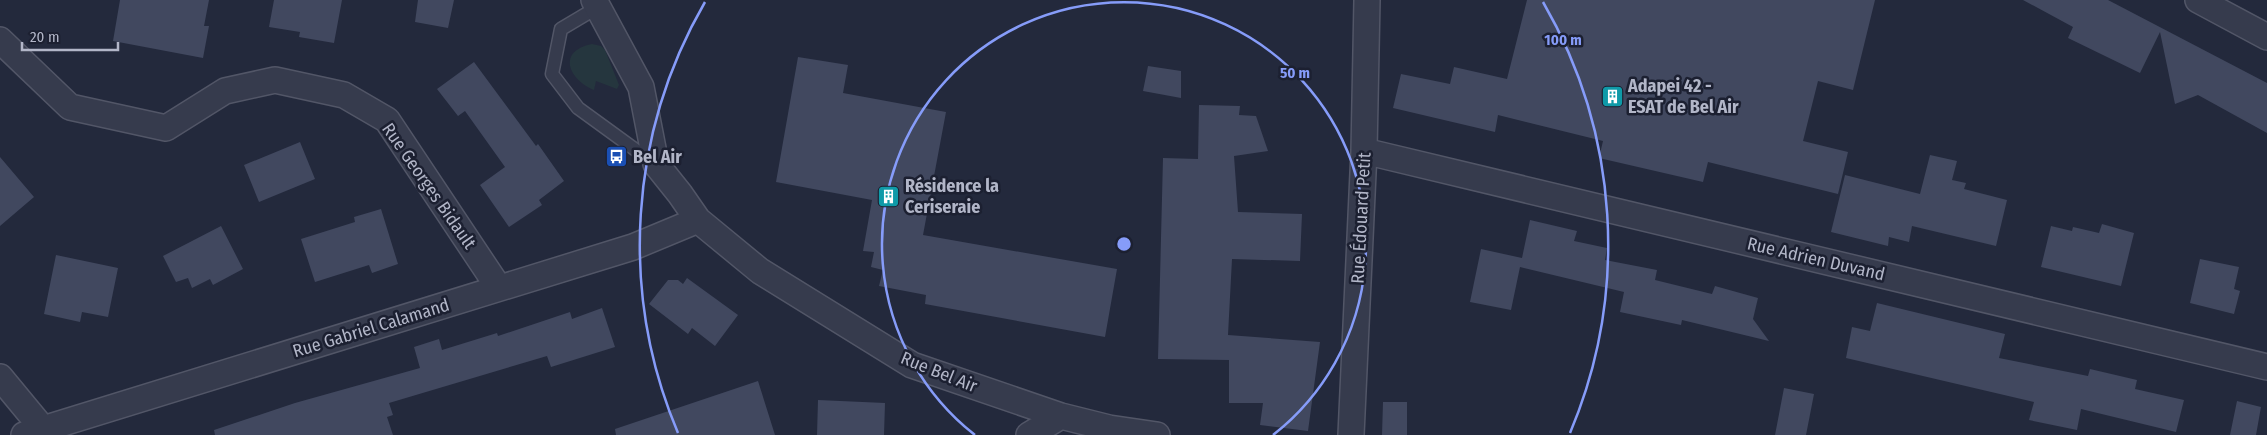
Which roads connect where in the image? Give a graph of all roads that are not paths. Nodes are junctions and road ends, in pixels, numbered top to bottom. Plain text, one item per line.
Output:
1 (1367, 0) edge
2 (2198, 0) edge
3 (596, 3) edge
4 (2267, 37) edge
5 (0, 40) edge
6 (1364, 151) junction
7 (656, 164) junction
8 (698, 220) junction
9 (499, 288) junction
10 (2267, 368) edge
11 (0, 377) edge
12 (1061, 416) junction
13 (33, 432) edge
14 (1028, 435) edge
15 (1157, 435) edge
16 (1351, 435) edge

1 - 6 street, Rue Édouard Petit
2 - 4 street
3 - 7 street
3 - 7 lane
5 - 9 street, Rue Georges Bidault
6 - 10 street, Rue Adrien Duvand
6 - 16 street, Rue Édouard Petit
7 - 8 street, Rue Bel Air
8 - 9 street, Rue Gabriel Calamand
8 - 12 street, Rue Bel Air
9 - 13 street, Rue Gabriel Calamand
11 - 13 street, Rue Gabriel Calamand
12 - 14 street
12 - 15 street, Rue Bel Air

